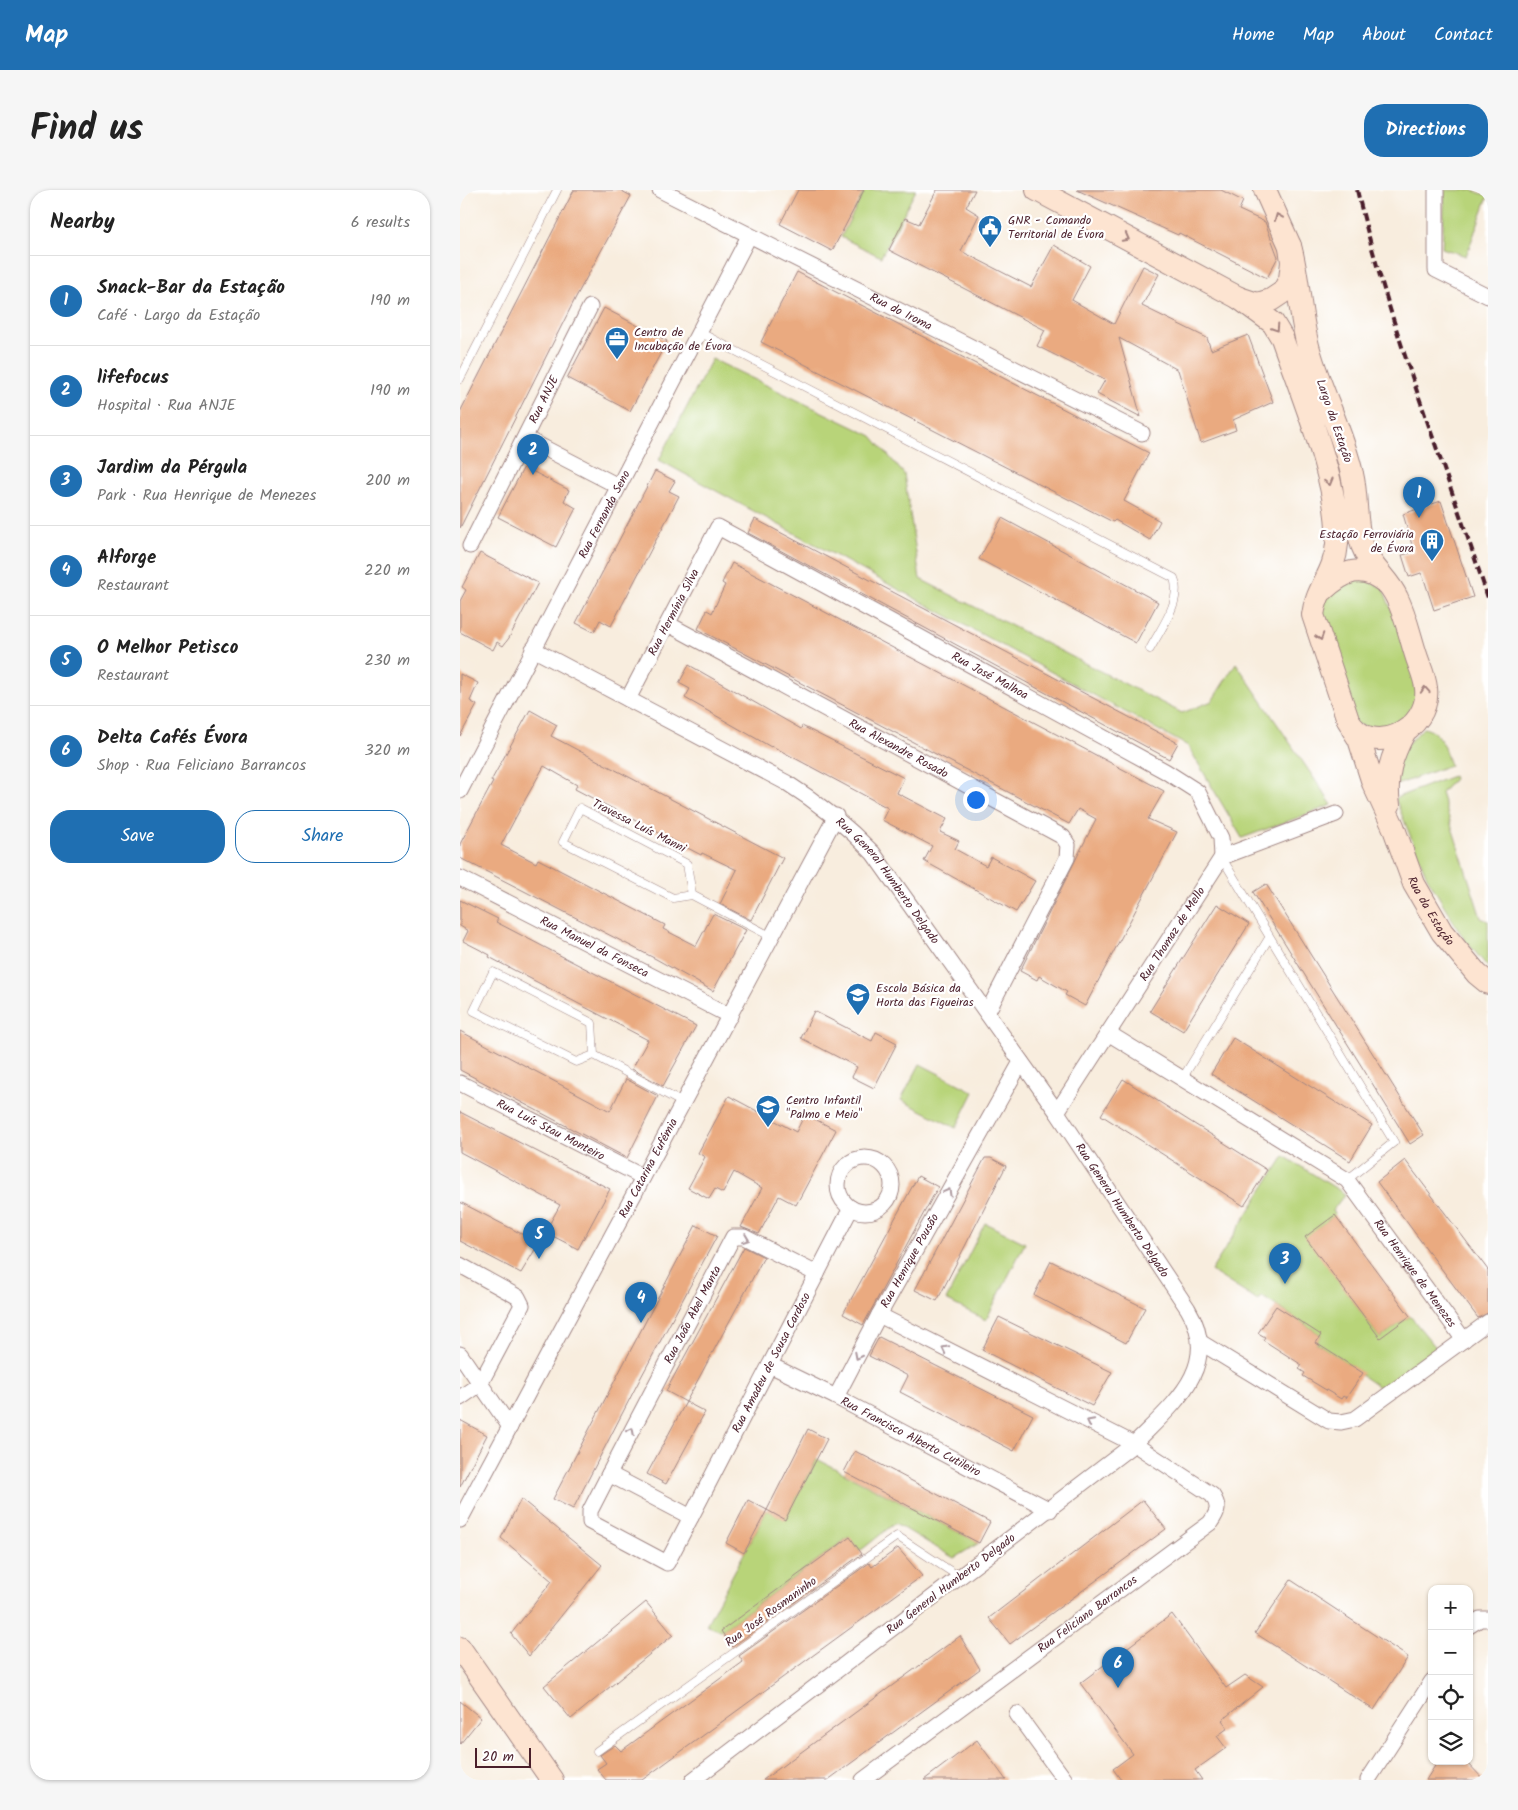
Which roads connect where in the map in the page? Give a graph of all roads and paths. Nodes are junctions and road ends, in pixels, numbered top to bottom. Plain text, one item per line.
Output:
1 (557, 190) edge
2 (660, 190) edge
3 (1037, 190) edge
4 (1265, 190) edge
5 (1436, 190) edge
6 (750, 236) junction
7 (1290, 246) junction
8 (1488, 296) edge
9 (1239, 298) junction
10 (590, 307) dead end
11 (699, 332) junction
12 (460, 380) edge
13 (1142, 433) dead end
14 (525, 438) junction
15 (618, 486) junction
16 (718, 527) joint
17 (470, 546) dead end
18 (1391, 588) junction
19 (1320, 592) junction
20 (668, 624) junction
21 (533, 649) junction
22 (1150, 649) dead end
23 (628, 699) junction
24 (1352, 728) junction
25 (1405, 731) junction
26 (460, 791) edge
27 (1336, 814) dead end
28 (836, 816) junction
29 (1393, 826) junction
30 (1222, 857) junction
31 (460, 878) edge
32 (692, 895) junction
33 (772, 937) junction
34 (1269, 938) junction
35 (1488, 983) edge
36 (987, 1013) junction
37 (730, 1016) junction
38 (1108, 1033) junction
39 (594, 1055) junction
40 (1021, 1062) junction
41 (1182, 1078) junction
42 (460, 1083) edge
43 (683, 1103) junction
44 (1056, 1112) junction
45 (643, 1177) junction
46 (1347, 1180) junction
47 (851, 1208) dead end
48 (460, 1265) edge
49 (817, 1274) junction
50 (879, 1315) junction
51 (1488, 1322) edge
52 (1464, 1340) junction
53 (1200, 1342) junction
54 (460, 1354) edge
55 (770, 1365) junction
56 (480, 1384) junction
57 (836, 1397) junction
58 (460, 1398) edge
59 (510, 1426) junction
60 (1134, 1444) junction
61 (609, 1474) junction
62 (1050, 1510) junction
63 (692, 1517) junction
64 (460, 1520) edge
65 (961, 1578) junction
66 (1488, 1619) edge
67 (1473, 1623) edge
68 (460, 1648) edge
69 (1428, 1687) edge
70 (1017, 1714) dead end
71 (597, 1751) dead end
72 (552, 1780) edge
73 (693, 1780) edge
74 (863, 1780) edge
75 (1065, 1780) edge
76 (1368, 1780) edge

1 - 12 lane
2 - 6 street, Rua do Iroma
3 -> 9 street
7 -> 4 street
5 - 8 street
6 - 11 street, Rua Fernanda Seno
6 - 13 street, Rua do Iroma
7 - 9 street
7 - 18 street, Largo da Estação
9 -> 19 street, Largo da Estação
10 - 14 street, Rua ANJE
11 - 15 street, Rua Fernanda Seno
11 - 22 lane
14 - 15 street
14 - 17 street, Rua ANJE
15 - 21 street, Rua Fernanda Seno
16 - 20 street, Rua Hermínia Silva
16 - 30 street, Rua José Malhoa
18 - 19 street, Largo da Estação
25 -> 18 street, Largo da Estação
19 -> 24 street, Largo da Estação
20 - 23 street, Rua Hermínia Silva
20 - 36 street, Rua Alexandre Rosado
21 - 23 street, Rua General Humberto Delgado
21 - 26 street, Rua Fernanda Seno
23 - 28 street, Rua General Humberto Delgado
24 - 25 street, Largo da Estação
24 - 29 street, Rua da Estação
25 - 29 street, Rua da Estação
27 - 30 street
28 - 33 street, Rua Catarina Eufémia
28 - 36 street, Rua General Humberto Delgado
29 - 35 street, Rua da Estação
30 - 34 lane
30 - 38 street, Rua Thomaz de Mello
31 - 37 street, Rua Manuel da Fonseca
32 - 32 lane, Travessa Luís Manni
32 - 33 lane, Travessa Luís Manni
33 - 37 street, Rua Catarina Eufémia
34 - 41 lane
34 - 46 lane
36 - 40 street, Rua General Humberto Delgado
37 - 43 street, Rua Catarina Eufémia
38 - 41 street, Rua Henrique de Menezes
38 - 44 street, Rua Thomaz de Mello
39 - 39 lane
39 - 43 lane
40 - 44 street, Rua General Humberto Delgado
50 -> 40 street, Rua Henrique Pousão
41 - 46 street, Rua Henrique de Menezes
42 - 45 street, Rua Luís Stau Monteiro
43 - 45 street, Rua Catarina Eufémia
44 - 53 street, Rua General Humberto Delgado
45 - 59 street, Rua Catarina Eufémia
46 - 52 street, Rua Henrique de Menezes
47 - 49 street, Rua Amadeu de Sousa Cardoso
48 - 56 street
49 - 55 street, Rua Amadeu de Sousa Cardoso
61 -> 49 street, Rua João Abel Manta
50 -> 57 street
60 -> 50 street, Rua Henrique Pousão
51 - 52 street
52 - 53 street, Rua Henrique de Menezes
53 - 60 street, Rua General Humberto Delgado
54 - 56 street
55 - 57 street, Rua Francisco Alberto Cutileiro
55 - 63 street, Rua Amadeu de Sousa Cardoso
56 - 58 street
56 - 59 street
57 - 62 street, Rua Francisco Alberto Cutileiro
59 - 64 street, Rua Catarina Eufémia
60 - 62 street, Rua General Humberto Delgado
60 - 74 street, Rua Feliciano Barrancos
61 - 63 street
61 - 63 street, Rua João Abel Manta
62 - 65 street, Rua General Humberto Delgado
65 - 71 lane, Rua José Rosmaninho
65 - 73 street, Rua General Humberto Delgado
66 - 67 street
68 - 72 street
69 - 76 street
70 - 75 street

